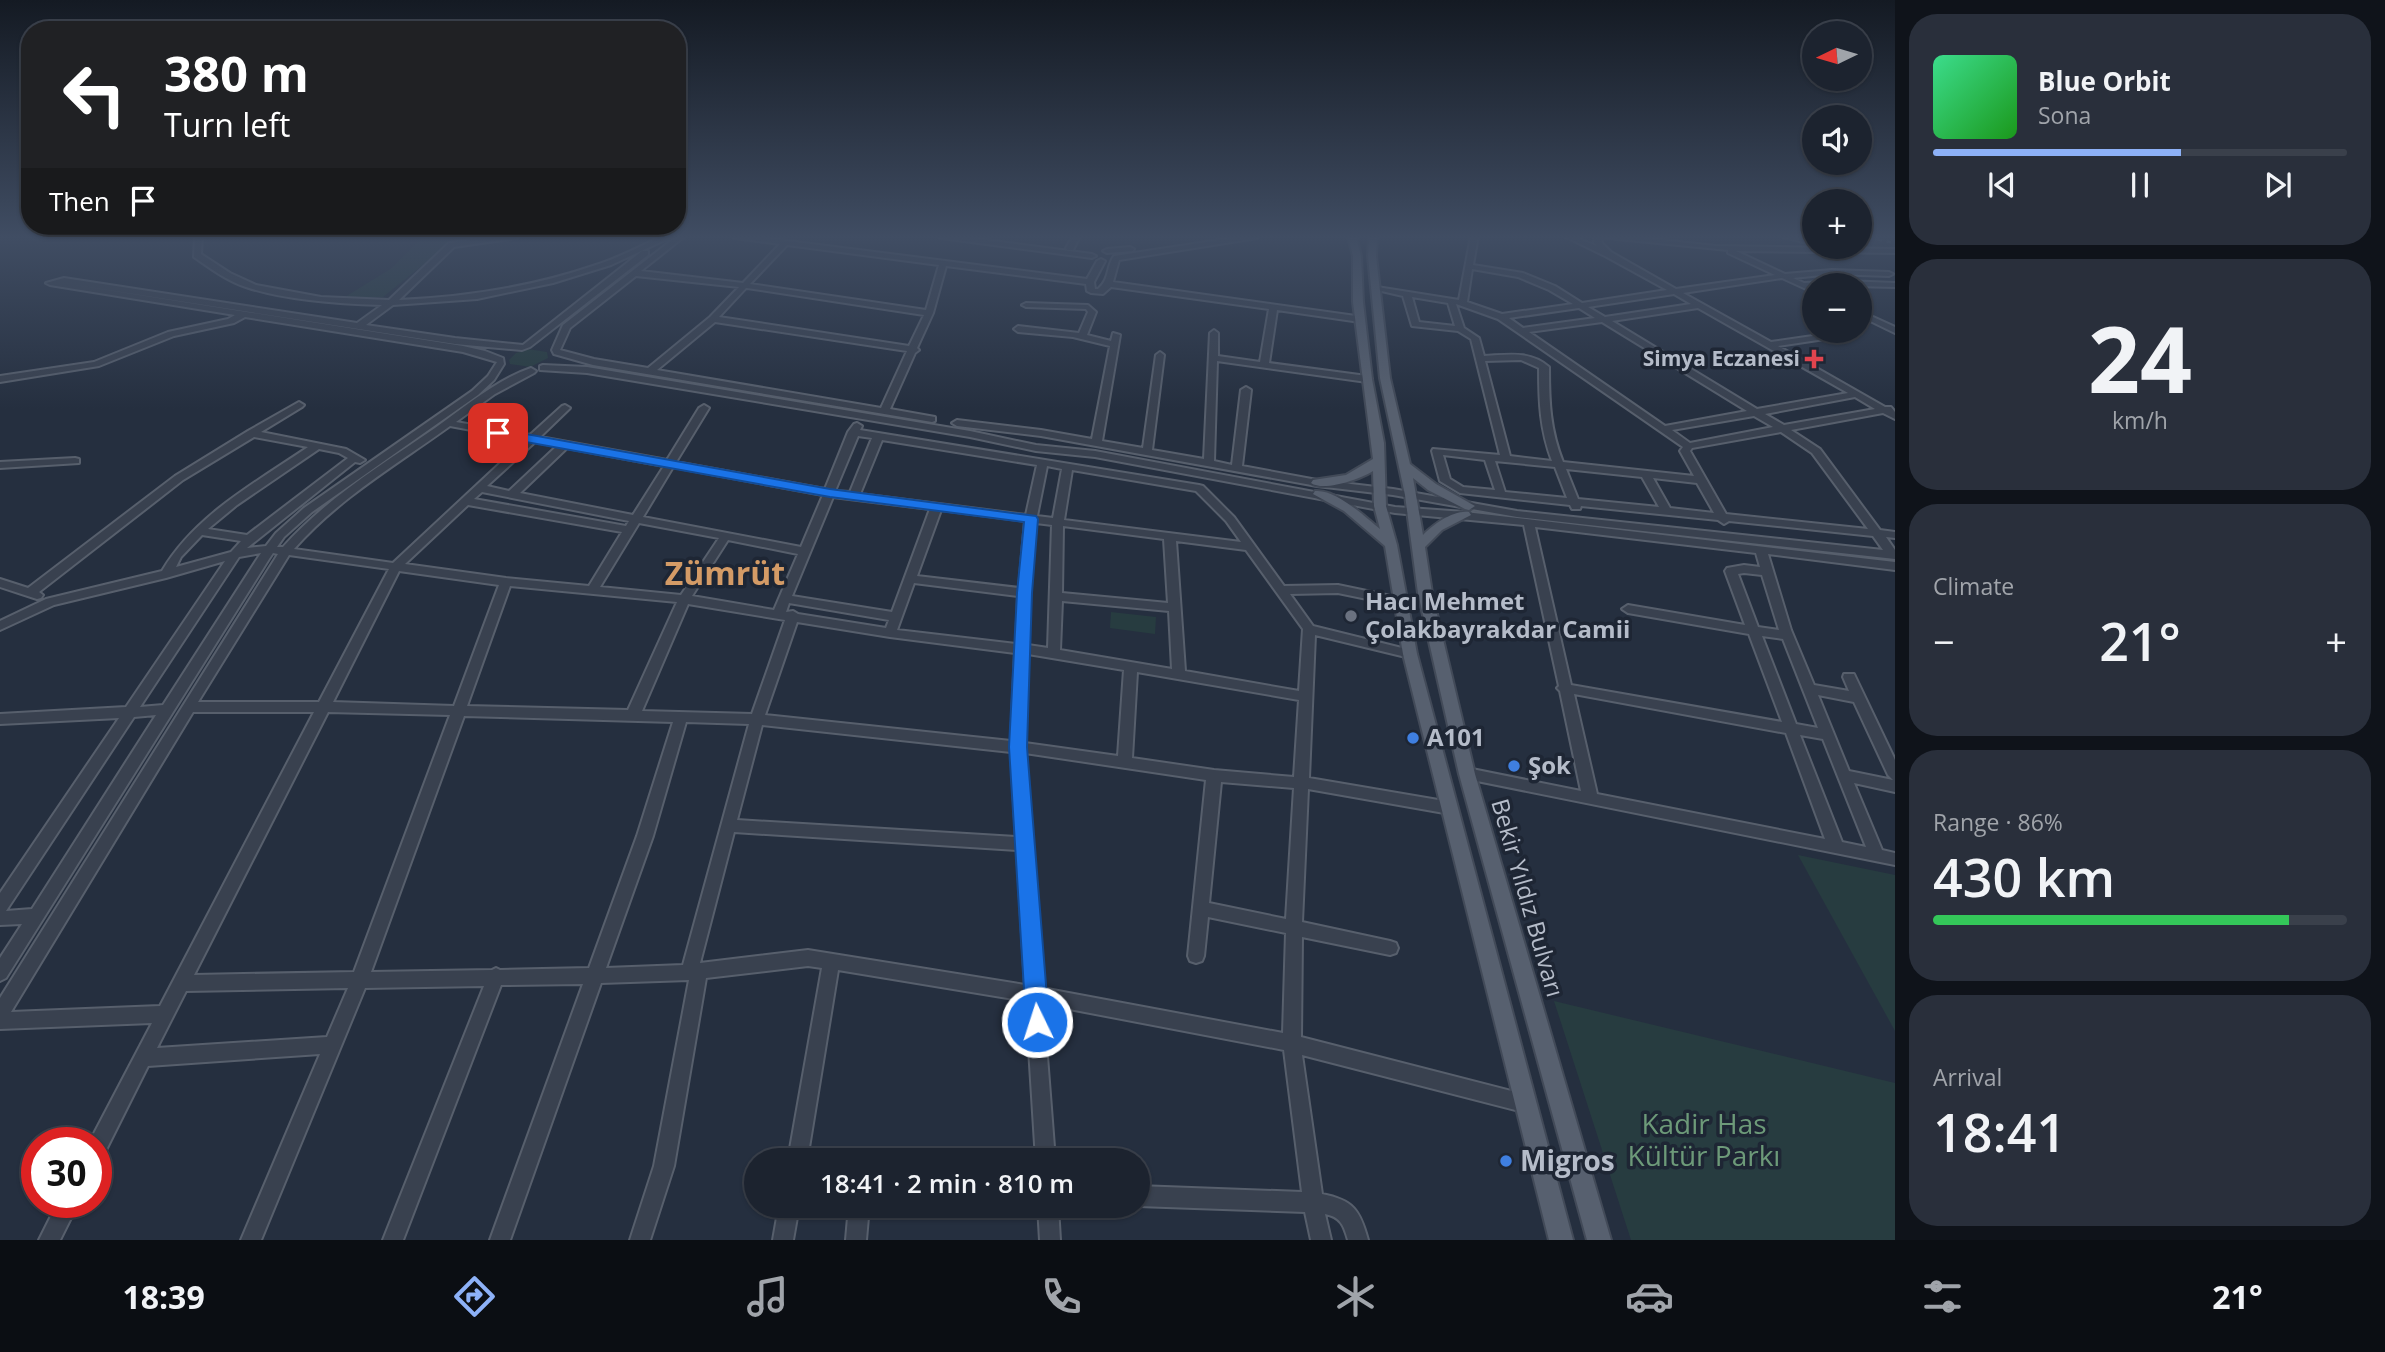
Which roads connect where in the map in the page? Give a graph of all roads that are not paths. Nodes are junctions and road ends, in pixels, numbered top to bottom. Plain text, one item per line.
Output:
1 (118, 294) edge
2 (153, 294) edge
3 (288, 294) edge
4 (401, 294) edge
5 (466, 294) edge
6 (594, 294) edge
7 (608, 294) edge
8 (739, 294) edge
9 (800, 294) edge
10 (934, 294) edge
11 (1176, 294) edge
12 (1359, 294) edge
13 (1377, 294) edge
14 (1394, 294) edge
15 (1464, 294) edge
16 (1559, 294) edge
17 (1660, 294) edge
18 (1676, 294) edge
19 (1408, 298) junction
20 (393, 301) junction
21 (1463, 303) junction
22 (1451, 304) junction
23 (1026, 305) dead end
24 (1580, 305) junction
25 (1698, 306) junction
26 (1273, 308) junction
27 (929, 313) junction
28 (243, 314) junction
29 (1501, 317) junction
30 (713, 318) junction
31 (1360, 319) junction
32 (1604, 319) junction
33 (1872, 319) edge
34 (359, 326) junction
35 (552, 328) junction
36 (1891, 328) edge
37 (1018, 329) dead end
38 (1460, 329) junction
39 (1872, 330) edge
40 (1521, 331) junction
41 (1214, 333) dead end
42 (1083, 335) junction
43 (1802, 340) edge
44 (486, 344) junction
45 (1769, 345) junction
46 (525, 346) junction
47 (915, 350) junction
48 (557, 351) junction
49 (1160, 355) dead end
50 (1212, 358) junction
51 (1481, 359) junction
52 (500, 362) junction
53 (1264, 365) junction
54 (537, 370) junction
55 (649, 372) junction
56 (0, 379) edge
57 (1367, 379) junction
58 (1246, 390) dead end
59 (1858, 394) junction
60 (299, 405) dead end
61 (565, 408) dead end
62 (704, 408) dead end
63 (884, 411) junction
64 (1892, 411) edge
65 (1756, 412) junction
66 (862, 416) junction
67 (447, 424) junction
68 (1782, 428) junction
69 (1664, 429) junction
70 (1024, 431) junction
71 (853, 432) junction
72 (251, 433) junction
73 (1041, 433) junction
74 (878, 436) junction
75 (533, 439) junction
76 (564, 444) junction
77 (1096, 444) junction
78 (317, 446) junction
79 (1026, 446) junction
80 (1688, 446) junction
81 (1147, 453) junction
82 (355, 457) junction
83 (1489, 457) junction
84 (1507, 459) junction
85 (75, 461) dead end
86 (1023, 461) junction
87 (1378, 461) junction
88 (672, 463) junction
89 (1042, 464) junction
90 (1209, 464) junction
91 (1559, 464) junction
92 (0, 465) edge
93 (368, 467) junction
94 (1405, 467) junction
95 (1067, 468) junction
96 (1237, 469) junction
97 (1193, 472) junction
98 (1646, 474) junction
99 (1701, 480) junction
100 (1190, 486) junction
101 (480, 488) junction
102 (1318, 489) junction
103 (830, 493) junction
104 (512, 494) junction
105 (1501, 494) junction
106 (853, 496) junction
107 (1380, 498) junction
108 (466, 501) junction
109 (1574, 502) junction
110 (1412, 503) junction
111 (937, 506) junction
112 (1666, 510) junction
113 (1467, 511) junction
114 (1721, 516) junction
115 (636, 519) junction
116 (1031, 519) junction
117 (1582, 520) junction
118 (1058, 523) junction
119 (1529, 524) junction
120 (629, 530) junction
121 (200, 531) junction
122 (1876, 533) junction
123 (1895, 535) edge
124 (725, 537) junction
125 (1732, 537) junction
126 (1170, 538) junction
127 (249, 539) junction
128 (1391, 545) junction
129 (1419, 546) junction
130 (1251, 547) junction
131 (269, 550) junction
132 (286, 551) junction
133 (1761, 551) junction
134 (806, 552) junction
135 (236, 554) junction
136 (1894, 558) edge
137 (396, 566) junction
138 (1767, 572) junction
139 (166, 574) junction
140 (910, 579) junction
141 (506, 582) junction
142 (0, 583) edge
143 (593, 589) junction
144 (1283, 590) junction
145 (31, 592) junction
146 (1024, 593) junction
147 (1055, 596) junction
148 (684, 599) junction
149 (786, 599) junction
150 (50, 602) junction
151 (1401, 602) junction
152 (1175, 608) junction
153 (1628, 609) dead end
154 (786, 614) junction
155 (895, 617) junction
156 (0, 625) edge
157 (1309, 629) junction
158 (1752, 629) junction
159 (890, 633) junction
160 (1787, 636) junction
161 (1021, 649) junction
162 (1054, 653) junction
163 (1410, 654) junction
164 (1131, 666) junction
165 (1179, 674) junction
166 (1849, 677) dead end
167 (1564, 688) junction
168 (1807, 688) junction
169 (1307, 697) junction
170 (1858, 698) junction
171 (190, 707) junction
172 (323, 707) junction
173 (167, 710) junction
174 (460, 711) junction
175 (130, 712) junction
176 (633, 715) junction
177 (681, 717) junction
178 (0, 719) edge
179 (757, 719) junction
180 (1790, 728) junction
181 (1827, 735) junction
182 (1018, 747) junction
183 (1125, 764) junction
184 (1467, 774) junction
185 (1843, 775) junction
186 (1895, 775) edge
187 (1214, 776) junction
188 (1303, 783) junction
189 (1895, 786) edge
190 (1590, 797) junction
191 (1451, 808) junction
192 (728, 826) junction
193 (1025, 844) junction
194 (1836, 847) junction
195 (1877, 856) junction
196 (1895, 859) edge
197 (6, 890) edge
198 (0, 906) edge
199 (1200, 908) junction
200 (36, 916) junction
201 (0, 918) edge
202 (1294, 927) junction
203 (1390, 948) dead end
204 (1196, 956) dead end
205 (831, 962) junction
206 (694, 971) junction
207 (0, 973) edge
208 (496, 976) junction
209 (593, 976) junction
210 (360, 979) junction
211 (181, 984) junction
212 (1035, 995) junction
213 (0, 1014) edge
214 (166, 1014) junction
215 (0, 1021) edge
216 (1292, 1043) junction
217 (332, 1045) junction
218 (143, 1058) junction
219 (1527, 1104) junction
220 (107, 1127) edge
221 (799, 1148) edge
222 (1044, 1148) edge
223 (1150, 1196) edge
224 (1313, 1202) junction
225 (61, 1218) edge
226 (787, 1218) edge
227 (858, 1218) edge
228 (1049, 1218) edge
229 (50, 1240) edge
230 (251, 1240) edge
231 (393, 1240) edge
232 (500, 1240) edge
233 (640, 1240) edge
234 (783, 1240) edge
235 (856, 1240) edge
236 (1050, 1240) edge
237 (1321, 1240) edge
238 (1358, 1240) edge
239 (1561, 1240) edge
240 (1599, 1240) edge

1 - 28 street
2 - 34 street
3 - 20 street
4 - 20 street
5 - 20 street
6 - 35 street
7 - 48 street
8 - 30 street
9 - 27 street
10 - 27 street
11 - 26 street
12 - 31 main road, Bekir Yıldız Bulvarı
13 - 94 main road, Bekir Yıldız Bulvarı
14 - 19 street
15 - 21 street
16 - 24 street
17 - 24 street
18 - 25 street
19 - 22 street
19 - 38 street
20 - 34 street
21 - 22 street
21 - 29 street
22 - 38 street
23 - 42 street
24 - 29 street
24 - 32 street
25 - 32 street
25 - 45 street
26 - 31 street
26 - 53 street
27 - 47 street
28 - 52 street
28 - 56 street
29 - 40 street
30 - 47 street
30 - 55 street
31 - 57 main road, Bekir Yıldız Bulvarı
32 - 40 street
32 - 65 street
33 - 36 street
34 - 44 street
35 - 44 street
35 - 46 street
36 - 39 street
37 - 42 street
38 - 51 street
40 - 69 street
41 - 50 street
42 - 77 street
43 - 45 street
44 - 46 street
45 - 59 street
46 - 48 street
46 - 52 street
47 - 63 street
48 - 54 street
48 - 55 street
49 - 81 street
50 - 53 street
50 - 90 street
51 - 84 street
51 - 91 street
52 - 54 street
52 - 93 street
53 - 57 street
54 - 66 street
54 - 67 street
55 - 63 street
57 - 87 main road, Bekir Yıldız Bulvarı
58 - 96 street
59 - 64 street
59 - 65 street
60 - 72 street
61 - 75 street
62 - 88 street
63 - 70 street
64 - 68 street
65 - 68 street
65 - 69 street
66 - 71 street
66 - 79 street
67 - 75 street
67 - 132 street
68 - 80 street
68 - 122 street
69 - 80 street
70 - 73 street
70 - 79 street
71 - 74 street
71 - 103 street
72 - 78 street
72 - 145 street
73 - 77 street
73 - 79 street
74 - 86 street
74 - 106 street
75 - 76 street
75 - 101 street
76 - 88 street
76 - 104 street
77 - 81 street
78 - 82 street
78 - 121 street
79 - 86 street
79 - 97 street
80 - 99 street
81 - 90 street
82 - 93 street
82 - 127 street
83 - 84 street
83 - 105 street
83 - 105 street
84 - 91 street
85 - 92 street
86 - 89 street
87 - 102 main road
87 - 107 main road, Bekir Yıldız Bulvarı
88 - 103 street
88 - 115 street
89 - 95 street
89 - 116 street
90 - 96 street
91 - 98 street
91 - 109 street
93 - 131 street
94 - 110 main road, Bekir Yıldız Bulvarı
94 - 113 main road
95 - 100 street
95 - 118 street
96 - 102 street
97 - 100 street
97 - 102 street
98 - 99 street
98 - 112 street
99 - 114 street
100 - 130 street
101 - 104 street
101 - 108 street
102 - 107 street
102 - 107 street
102 - 128 main road
103 - 106 street
103 - 134 street
104 - 115 street
105 - 109 street
106 - 111 street
107 - 110 street
107 - 110 street
107 - 128 main road, Bekir Yıldız Bulvarı
108 - 120 street
108 - 137 street
109 - 112 street
109 - 117 street
110 - 113 street
110 - 129 main road, Bekir Yıldız Bulvarı
111 - 116 street
111 - 140 street
112 - 114 street
113 - 117 street
113 - 119 street
113 - 129 main road
114 - 122 street
114 - 125 street
115 - 120 street
115 - 124 street
116 - 118 street
116 - 146 street
117 - 125 street
118 - 126 street
118 - 147 street
119 - 133 street
119 - 167 street
120 - 143 street
121 - 127 street
121 - 139 street
122 - 123 street
122 - 136 street
124 - 134 street
124 - 148 street
125 - 136 street
126 - 130 street
126 - 152 street
127 - 135 street
128 - 151 main road, Bekir Yıldız Bulvarı
129 - 184 main road, Bekir Yıldız Bulvarı
130 - 144 street
131 - 132 street
131 - 135 street
131 - 173 street
132 - 137 street
132 - 171 street
133 - 136 street
133 - 138 street
134 - 149 street
135 - 139 street
135 - 175 street
137 - 141 street
137 - 172 street
138 - 158 street
138 - 160 street
139 - 150 street
140 - 146 street
140 - 155 street
141 - 143 street
141 - 174 street
142 - 145 street
143 - 148 street
144 - 151 street
144 - 157 street
145 - 150 street
146 - 161 street
147 - 152 street
147 - 162 street
148 - 154 street
148 - 176 street
149 - 154 street
149 - 155 street
150 - 156 street
151 - 163 main road, Bekir Yıldız Bulvarı
152 - 165 street
153 - 158 street
154 - 159 street
154 - 179 street
155 - 159 street
157 - 163 street
157 - 169 street
158 - 160 street
158 - 180 street
159 - 161 street
160 - 168 street
161 - 162 street
161 - 182 street
162 - 164 street
163 - 191 main road, Bekir Yıldız Bulvarı
164 - 165 street
164 - 183 street
165 - 169 street
166 - 170 street
167 - 180 street
167 - 190 street
168 - 170 street
168 - 181 street
169 - 188 street
170 - 186 street
171 - 172 street
171 - 213 street
172 - 174 street
172 - 211 street
173 - 175 street
173 - 200 street
174 - 176 street
174 - 210 street
175 - 178 street
175 - 197 street
176 - 177 street
177 - 179 street
177 - 209 street
179 - 182 street
179 - 192 street
180 - 181 street
180 - 194 street
181 - 185 street
182 - 183 street
182 - 193 street
183 - 187 street
184 - 190 street
184 - 240 main road, Bekir Yıldız Bulvarı
185 - 189 street
185 - 195 street
187 - 188 street
187 - 199 street
188 - 191 street
188 - 202 street
190 - 194 street
191 - 219 main road, Bekir Yıldız Bulvarı
192 - 193 street
192 - 206 street
193 - 212 street
194 - 195 street
195 - 196 street
197 - 198 street
199 - 202 street
199 - 204 street
200 - 201 street
200 - 207 street
202 - 203 street
202 - 216 street
205 - 206 street
205 - 212 street
205 - 221 street
206 - 209 street
206 - 233 street
208 - 209 street
208 - 210 street
208 - 231 street
209 - 232 street
210 - 211 street
210 - 217 street
211 - 214 street
212 - 216 street
212 - 222 street
214 - 215 street
214 - 218 street
216 - 219 street
216 - 224 street
217 - 218 street
217 - 230 street
218 - 220 street
219 - 239 main road, Bekir Yıldız Bulvarı
223 - 224 street
224 - 237 street
224 - 238 street
225 - 229 street
226 - 234 street
227 - 235 street
228 - 236 street

